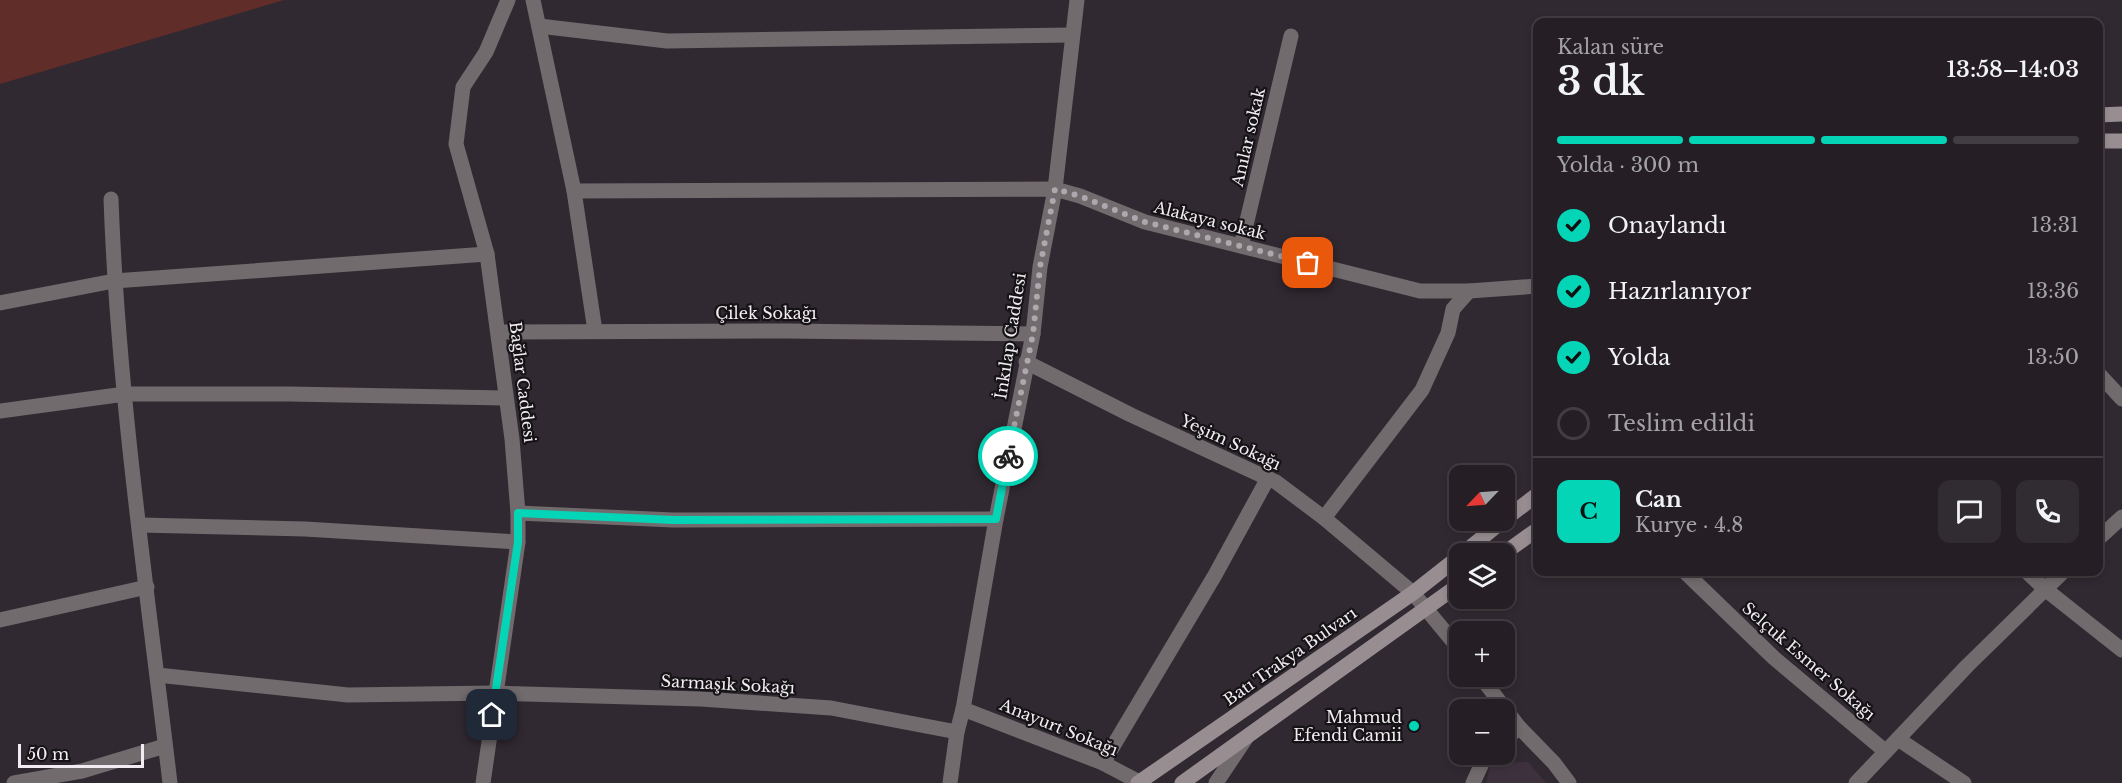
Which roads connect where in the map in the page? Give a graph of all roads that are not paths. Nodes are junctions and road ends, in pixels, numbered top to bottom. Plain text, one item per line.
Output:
1 (508, 0) edge
2 (534, 0) edge
3 (1077, 0) edge
4 (539, 26) junction
5 (1072, 35) junction
6 (1291, 36) dead end
7 (2122, 114) edge
8 (2103, 115) edge
9 (2103, 141) edge
10 (2122, 141) edge
11 (1055, 189) junction
12 (574, 191) junction
13 (111, 199) dead end
14 (1241, 246) junction
15 (488, 254) junction
16 (114, 281) junction
17 (1533, 286) edge
18 (1469, 291) junction
19 (0, 303) edge
20 (595, 331) junction
21 (499, 332) junction
22 (1033, 334) junction
23 (1026, 362) junction
24 (2103, 378) edge
25 (125, 394) junction
26 (505, 398) junction
27 (2122, 399) edge
28 (0, 411) edge
29 (1268, 478) junction
30 (1533, 498) edge
31 (1515, 512) edge
32 (518, 513) junction
33 (2122, 517) edge
34 (1324, 518) junction
35 (996, 519) junction
36 (140, 525) junction
37 (1490, 531) edge
38 (1533, 533) edge
39 (2103, 534) edge
40 (518, 542) junction
41 (1476, 543) edge
42 (1515, 545) edge
43 (1449, 564) edge
44 (1689, 576) edge
45 (2031, 576) edge
46 (2059, 576) edge
47 (147, 587) junction
48 (2045, 589) junction
49 (1449, 592) edge
50 (1413, 593) junction
51 (1427, 608) junction
52 (0, 620) edge
53 (1449, 636) edge
54 (2122, 650) edge
55 (157, 675) junction
56 (1488, 687) edge
57 (495, 693) junction
58 (963, 709) junction
59 (1519, 727) junction
60 (1515, 731) edge
61 (957, 732) junction
62 (1248, 734) junction
63 (1898, 739) junction
64 (165, 746) junction
65 (1885, 751) junction
66 (1103, 763) junction
67 (1481, 765) edge
68 (1138, 782) edge
69 (14, 783) edge
70 (170, 783) edge
71 (483, 783) edge
72 (950, 783) edge
73 (1182, 783) edge
74 (1216, 783) edge
75 (1473, 783) edge
76 (1569, 783) edge
77 (1856, 783) edge
78 (1964, 783) edge

1 - 15 street, Bağlar Caddesi
2 - 4 street
3 - 5 street, İnkılap Caddesi
4 - 5 street
4 - 12 street
5 - 11 street, İnkılap Caddesi
6 - 14 street, Anılar sokak
7 - 8 main road
9 - 10 main road
11 - 12 street, Alakaya sokak
11 - 14 street, Alakaya sokak
11 - 22 street, İnkılap Caddesi
12 - 20 street
13 - 16 street
14 - 18 street, Alakaya sokak
15 - 16 street
15 - 21 street, Bağlar Caddesi
16 - 19 street
16 - 25 street
17 - 18 street, Alakaya sokak
18 - 34 street
20 - 21 street, Çilek Sokağı
20 - 22 street, Çilek Sokağı
21 - 26 street, Bağlar Caddesi
22 - 23 street, İnkılap Caddesi
23 - 29 street, Yeşim Sokağı
23 - 35 street, İnkılap Caddesi
24 - 27 street
25 - 26 street
25 - 28 street
25 - 36 street
26 - 32 street, Bağlar Caddesi
29 - 34 street, Yeşim Sokağı
29 - 66 street
30 - 31 main road, Batı Trakya Bulvarı
32 - 35 street
32 - 40 street, Bağlar Caddesi
33 - 39 street
34 - 50 street, Yeşim Sokağı
35 - 58 street, İnkılap Caddesi
36 - 40 street
36 - 47 street
37 - 41 main road, Batı Trakya Bulvarı
38 - 42 main road
40 - 57 street, Bağlar Caddesi
43 - 50 main road, Batı Trakya Bulvarı
44 - 65 street, Selçuk Esmer Sokağı
45 - 48 street
46 - 48 street
47 - 52 street
47 - 55 street
48 - 54 street
48 - 63 street
49 - 51 main road
50 - 51 street, Yeşim Sokağı
50 - 68 main road, Batı Trakya Bulvarı
51 - 53 street, Yeşim Sokağı
51 - 62 main road
55 - 57 street, Sarmaşık Sokağı
55 - 64 street
56 - 59 street
57 - 61 street, Sarmaşık Sokağı
57 - 71 street, Bağlar Caddesi
58 - 61 street, İnkılap Caddesi
58 - 66 street, Anayurt Sokağı
59 - 60 street
59 - 76 street
61 - 72 street, İnkılap Caddesi
62 - 73 main road
62 - 74 street
63 - 65 street
63 - 78 street
64 - 69 street
64 - 70 street
65 - 77 street
66 - 68 street, Anayurt Sokağı
67 - 75 street

